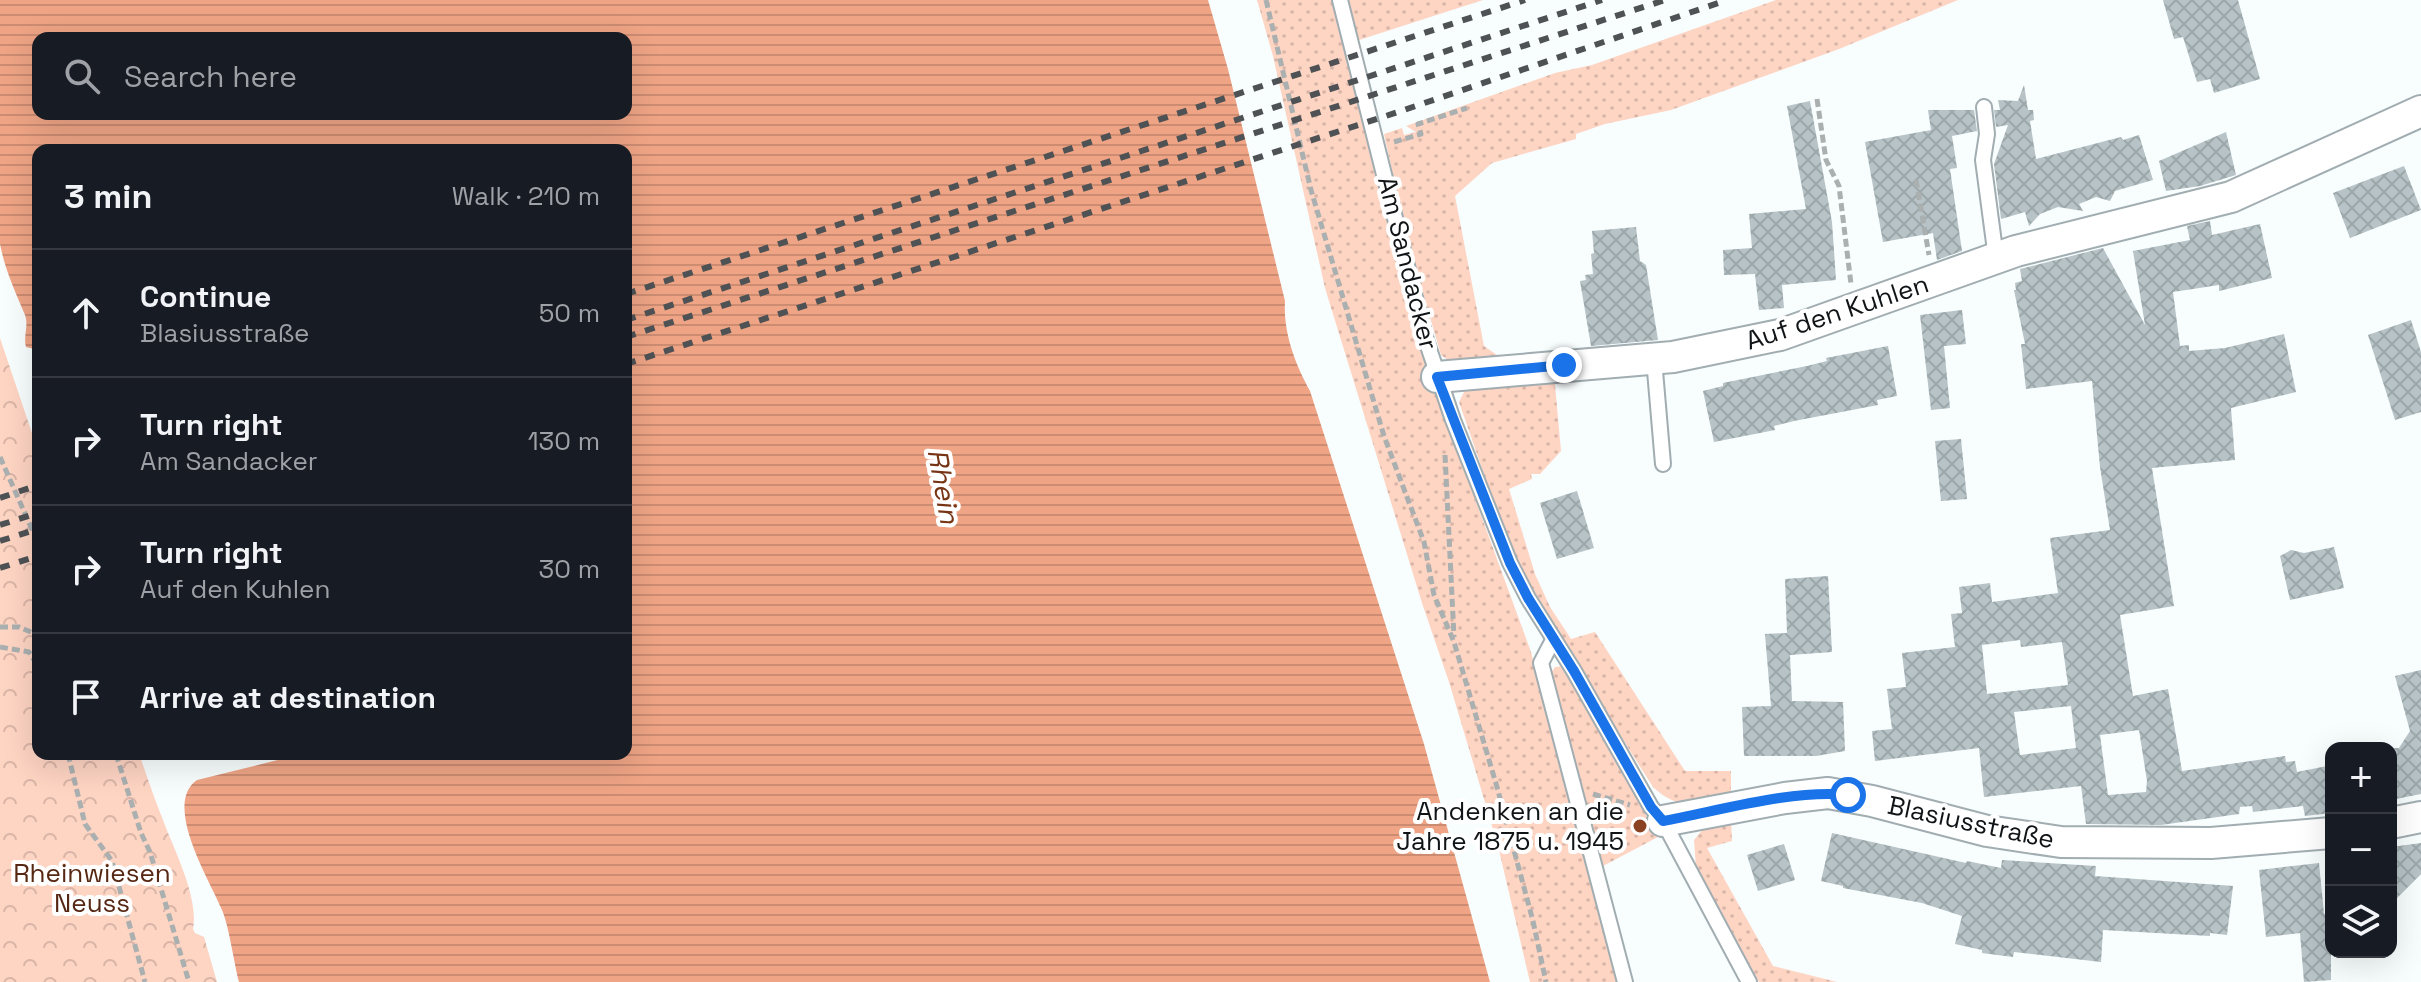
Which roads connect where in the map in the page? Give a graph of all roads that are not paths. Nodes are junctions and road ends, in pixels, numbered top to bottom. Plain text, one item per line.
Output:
1 (1340, 0) edge
2 (1984, 107) dead end
3 (2421, 111) edge
4 (1996, 258) junction
5 (1654, 359) junction
6 (1437, 377) junction
7 (1663, 464) dead end
8 (1553, 640) junction
9 (1657, 814) junction
10 (2421, 817) edge
11 (2397, 822) edge
12 (2325, 834) edge
13 (1625, 982) edge
14 (1749, 982) edge

1 - 6 lane, Am Sandacker
2 - 4 lane
3 - 4 street, Auf den Kuhlen
4 - 5 street, Auf den Kuhlen
5 - 6 street, Auf den Kuhlen
5 - 7 lane
6 - 8 lane, Am Sandacker
8 - 9 lane, Am Sandacker
8 - 13 lane
9 - 12 street, Blasiusstraße
9 - 14 lane, Am Sandacker
10 - 11 street

